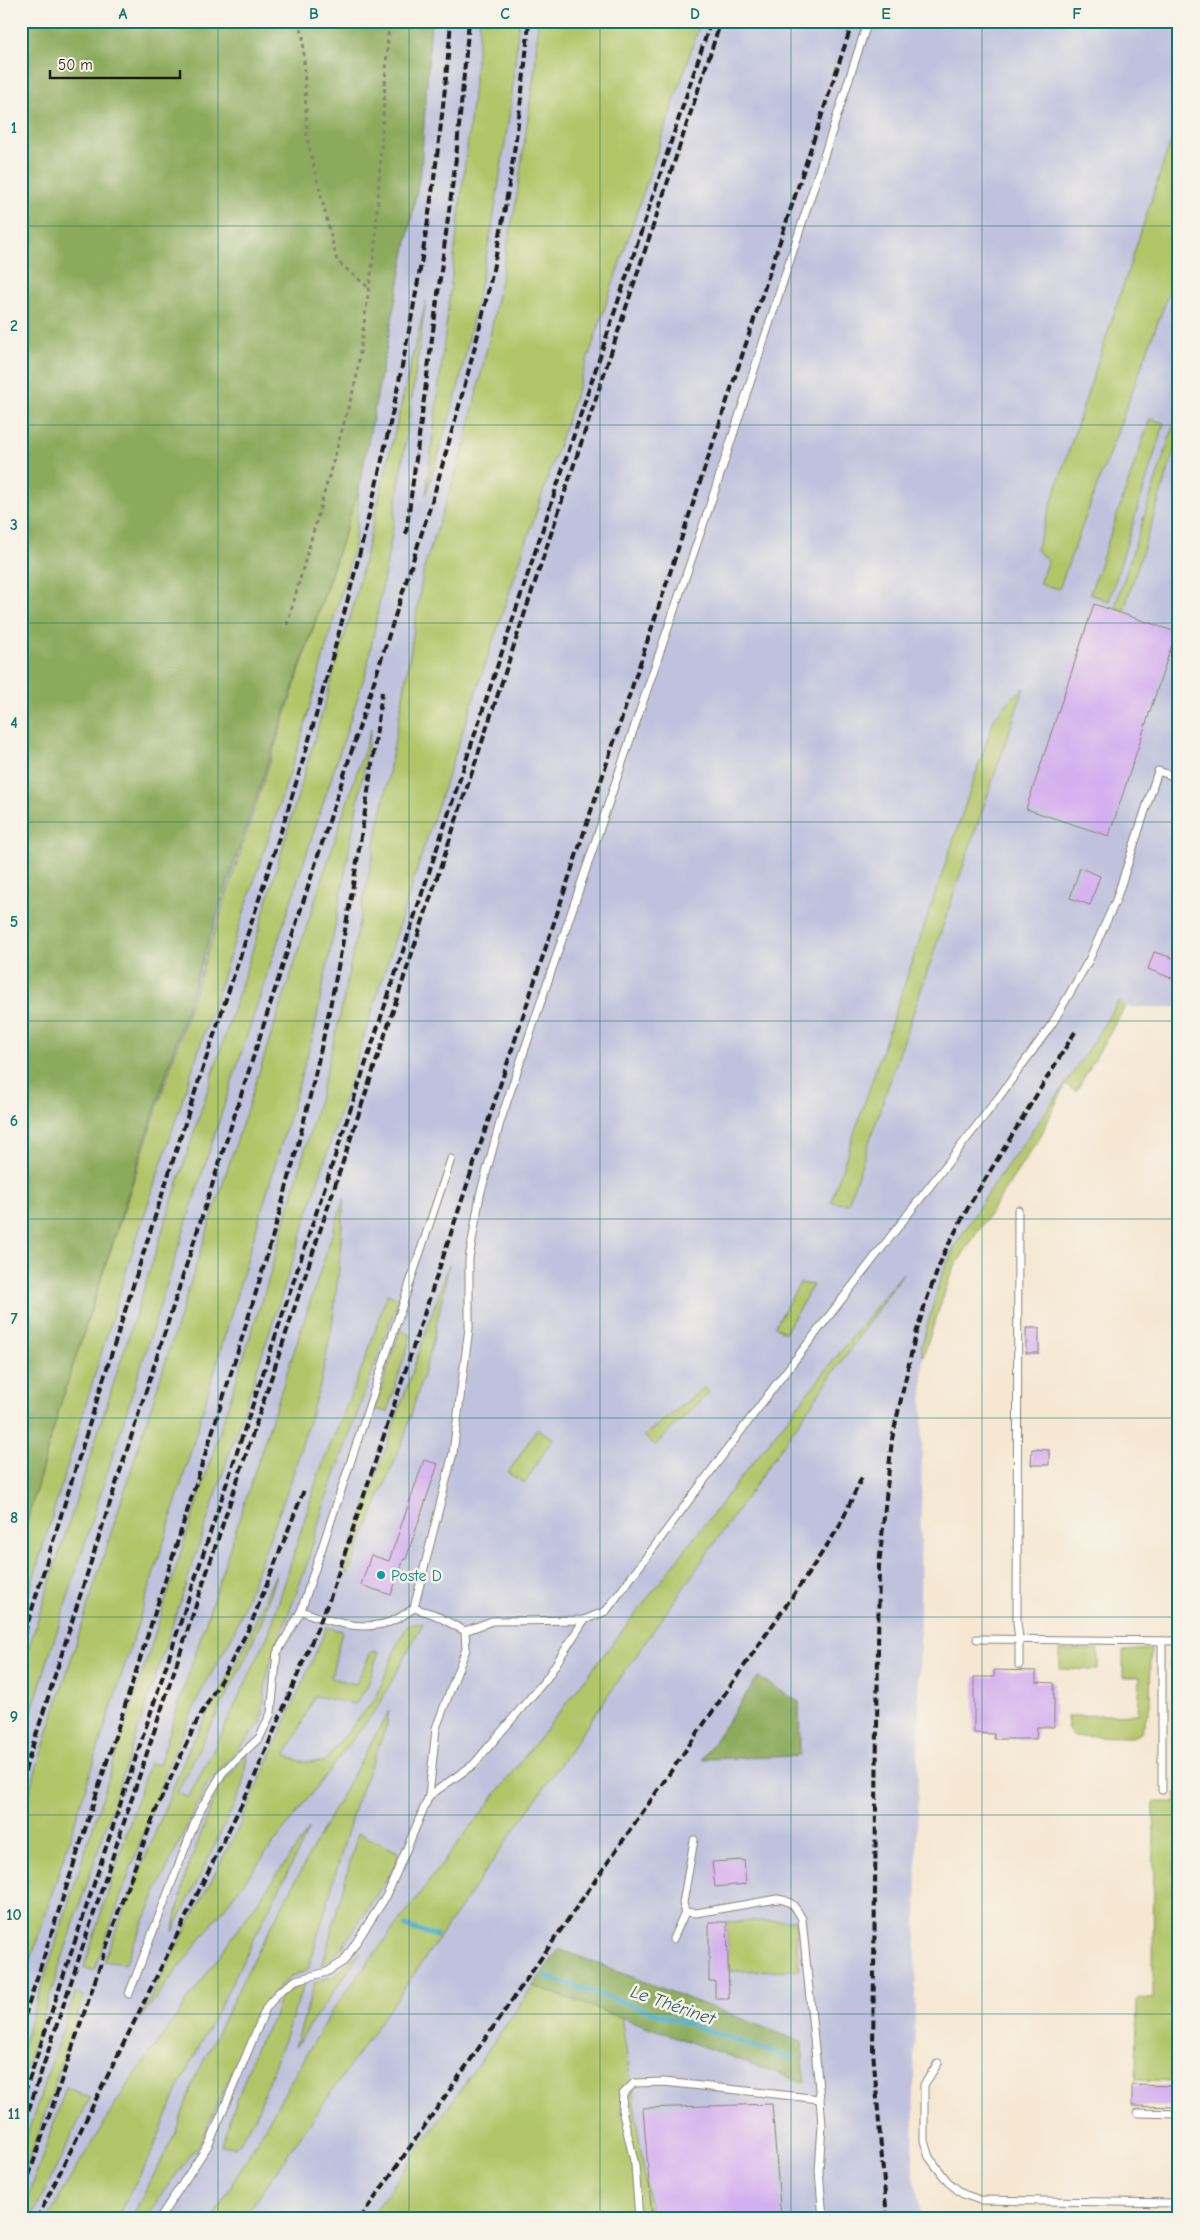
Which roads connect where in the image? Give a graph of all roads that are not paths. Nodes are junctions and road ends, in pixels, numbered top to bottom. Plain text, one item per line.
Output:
1 (868, 21) edge
2 (1179, 778) edge
3 (451, 1159) dead end
4 (1018, 1210) dead end
5 (414, 1608) junction
6 (301, 1611) junction
7 (584, 1620) junction
8 (465, 1631) junction
9 (977, 1639) dead end
10 (1019, 1639) junction
11 (1162, 1640) junction
12 (1179, 1641) edge
13 (1019, 1666) dead end
14 (1162, 1790) dead end
15 (429, 1796) junction
16 (694, 1840) dead end
17 (685, 1912) junction
18 (674, 1938) dead end
19 (129, 1994) dead end
20 (938, 2064) dead end
21 (820, 2099) junction
22 (1138, 2113) dead end
23 (1179, 2114) edge
24 (1179, 2203) edge
25 (159, 2219) edge
26 (639, 2219) edge
27 (823, 2219) edge

1 - 5 lane
2 - 7 lane
3 - 6 lane
4 - 10 lane
5 - 6 lane
5 - 8 lane
6 - 19 lane
7 - 8 lane
7 - 15 lane
8 - 15 lane
9 - 10 lane
10 - 11 lane
10 - 13 lane
11 - 12 lane
11 - 14 lane
15 - 25 lane
16 - 17 lane
17 - 18 lane
17 - 21 lane
20 - 24 lane
21 - 26 lane
21 - 27 lane
22 - 23 lane

